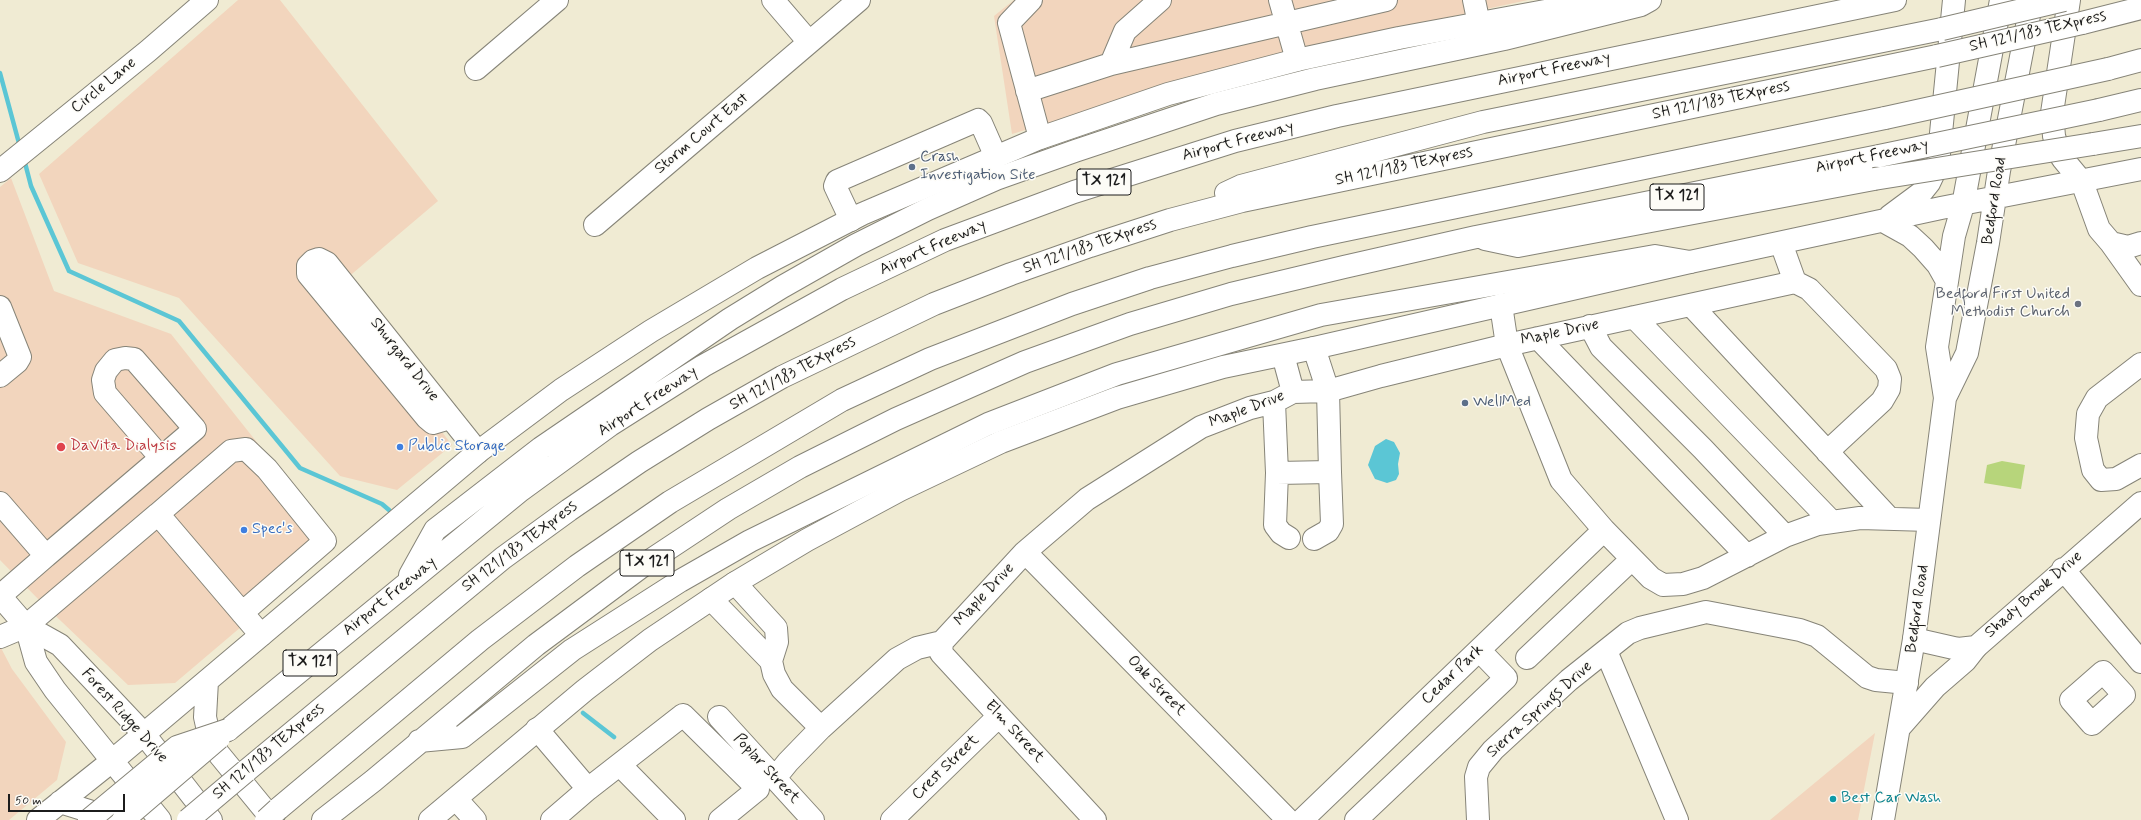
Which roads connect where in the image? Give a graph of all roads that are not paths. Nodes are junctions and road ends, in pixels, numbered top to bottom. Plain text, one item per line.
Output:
1 (207, 0) edge
2 (557, 0) edge
3 (773, 0) edge
4 (859, 0) edge
5 (1031, 0) edge
6 (1160, 0) edge
7 (1280, 0) edge
8 (1386, 0) edge
9 (1474, 0) edge
10 (1605, 0) edge
11 (1650, 0) edge
12 (1895, 0) edge
13 (1954, 0) edge
14 (2001, 0) edge
15 (2032, 0) edge
16 (2064, 0) edge
17 (2069, 0) edge
18 (2141, 8) edge
19 (1286, 23) junction
20 (1480, 24) junction
21 (809, 42) junction
22 (1297, 60) junction
23 (2141, 60) edge
24 (1111, 64) junction
25 (476, 69) dead end
26 (1027, 91) junction
27 (2141, 100) edge
28 (2141, 136) edge
29 (1040, 138) junction
30 (996, 157) junction
31 (7, 165) edge
32 (2141, 169) edge
33 (2082, 182) junction
34 (1994, 199) junction
35 (1963, 205) junction
36 (851, 220) junction
37 (1170, 220) junction
38 (1883, 221) junction
39 (595, 225) dead end
40 (1476, 237) junction
41 (1781, 243) junction
42 (2111, 243) junction
43 (2141, 243) edge
44 (1690, 262) junction
45 (331, 268) dead end
46 (1947, 281) junction
47 (1795, 282) junction
48 (2141, 285) edge
49 (1501, 306) junction
50 (1691, 306) junction
51 (0, 307) edge
52 (1634, 317) junction
53 (1590, 326) junction
54 (1538, 338) junction
55 (1507, 345) junction
56 (1314, 348) junction
57 (1283, 355) junction
58 (2141, 364) edge
59 (0, 376) edge
60 (1328, 391) junction
61 (1294, 392) junction
62 (1945, 398) junction
63 (1274, 402) junction
64 (478, 452) junction
65 (1827, 452) junction
66 (161, 458) junction
67 (2141, 465) edge
68 (1330, 472) junction
69 (1277, 473) junction
70 (0, 503) edge
71 (2141, 503) edge
72 (158, 514) junction
73 (1888, 517) junction
74 (1929, 520) junction
75 (1831, 521) junction
76 (1604, 530) junction
77 (1785, 536) junction
78 (1289, 538) dead end
79 (1314, 539) dead end
80 (1025, 552) junction
81 (46, 556) junction
82 (1747, 556) junction
83 (1632, 559) junction
84 (2063, 569) junction
85 (735, 583) junction
86 (405, 585) junction
87 (0, 596) edge
88 (711, 599) junction
89 (242, 613) junction
90 (26, 626) junction
91 (261, 636) junction
92 (0, 637) edge
93 (1914, 639) junction
94 (942, 642) junction
95 (1976, 647) junction
96 (1479, 650) junction
97 (1606, 651) junction
98 (1527, 658) dead end
99 (771, 661) junction
100 (2141, 662) edge
101 (207, 681) junction
102 (1907, 682) junction
103 (2114, 684) dead end
104 (999, 716) junction
105 (719, 717) dead end
106 (235, 725) junction
107 (821, 728) junction
108 (1899, 728) junction
109 (537, 730) junction
110 (144, 734) junction
111 (419, 741) junction
112 (112, 761) junction
113 (620, 765) junction
114 (775, 778) junction
115 (588, 789) junction
116 (456, 799) junction
117 (60, 802) junction
118 (272, 816) edge
119 (38, 820) edge
120 (89, 820) edge
121 (104, 820) edge
122 (123, 820) edge
123 (160, 820) edge
124 (188, 820) edge
125 (211, 820) edge
126 (324, 820) edge
127 (430, 820) edge
128 (475, 820) edge
129 (552, 820) edge
130 (674, 820) edge
131 (720, 820) edge
132 (813, 820) edge
133 (892, 820) edge
134 (1095, 820) edge
135 (1288, 820) edge
136 (1302, 820) edge
137 (1356, 820) edge
138 (1478, 820) edge
139 (1677, 820) edge
140 (1883, 820) edge

1 - 31 main road, Circle Lane
2 - 25 main road
3 - 21 main road
4 - 21 main road, Storm Court East
5 - 26 main road
6 - 24 main road
7 - 19 main road
8 - 19 main road
9 - 20 main road
10 - 20 main road
11 - 86 main road
12 - 86 main road, Airport Freeway / TX 121
13 - 38 main road
14 - 35 main road, Bedford Road
15 - 34 main road, Bedford Road
16 - 37 main road, bridge
17 - 33 main road
18 - 37 main road, SH 121/183 TEXpress, bridge
19 - 22 main road
19 - 24 main road
20 - 22 main road
21 - 39 main road, Storm Court East
22 - 29 main road
23 - 118 main road, bridge
24 - 26 main road
26 - 29 main road
27 - 40 main road, Airport Freeway / TX 121, bridge
28 - 40 main road, bridge
29 - 30 main road
30 - 36 main road
30 - 36 main road
32 - 33 main road
33 - 34 main road
33 - 42 main road
34 - 35 main road
34 - 62 main road, Bedford Road
35 - 38 main road
35 - 46 main road, Bedford Road
36 - 64 main road
37 - 124 main road, SH 121/183 TEXpress, bridge
38 - 41 main road
38 - 46 main road
40 - 111 main road, Airport Freeway / TX 121
41 - 44 main road
41 - 47 main road
42 - 43 main road
42 - 48 main road
44 - 49 main road
44 - 111 main road
45 - 64 main road, Shurgard Drive
46 - 62 main road, Bedford Road
47 - 50 main road, Maple Drive
47 - 65 main road
49 - 55 main road
49 - 56 main road
50 - 52 main road, Maple Drive
50 - 65 main road
51 - 59 main road
52 - 53 main road, Maple Drive
52 - 75 main road
53 - 54 main road, Maple Drive
53 - 77 main road
54 - 55 main road, Maple Drive
54 - 82 main road
55 - 60 main road, Maple Drive
55 - 76 main road
56 - 57 main road
56 - 60 main road
57 - 61 main road
57 - 85 main road
58 - 67 main road
60 - 61 main road, Maple Drive
60 - 68 main road
61 - 63 main road, Maple Drive
62 - 74 main road, Bedford Road
63 - 69 main road
63 - 80 main road, Maple Drive
64 - 91 main road
65 - 73 main road
66 - 66 main road
66 - 81 main road
68 - 69 main road
68 - 79 main road
69 - 78 main road
70 - 81 main road
71 - 84 main road, Shady Brook Drive
72 - 89 main road
72 - 89 main road
72 - 90 main road
73 - 74 main road
73 - 75 main road
74 - 93 main road, Bedford Road
75 - 77 main road
76 - 83 main road
76 - 96 main road, Cedar Park
77 - 82 main road
80 - 94 main road, Maple Drive
80 - 135 main road, Oak Street
81 - 87 main road
82 - 83 main road
83 - 98 main road
84 - 95 main road, Shady Brook Drive
84 - 100 main road
85 - 88 main road
85 - 99 main road
86 - 106 main road, Airport Freeway / TX 121
87 - 90 main road, Forest Ridge Drive
88 - 99 main road
88 - 109 main road
89 - 91 main road
90 - 92 main road
90 - 110 main road, Forest Ridge Drive
90 - 112 main road, Forest Ridge Drive
91 - 101 main road
93 - 95 main road, Shady Brook Drive
93 - 102 main road, Bedford Road
94 - 104 main road, Elm Street
94 - 107 main road, Maple Drive
95 - 108 main road
96 - 136 main road, Cedar Park
96 - 137 main road
97 - 102 main road, Sierra Springs Drive
97 - 138 main road, Sierra Springs Drive
97 - 139 main road, Sierra Springs Drive
99 - 107 main road
100 - 103 main road
101 - 110 main road
101 - 118 main road
102 - 108 main road, Bedford Road
104 - 133 main road, Crest Street
104 - 134 main road, Elm Street
105 - 114 main road, Poplar Street
106 - 120 main road, bridge
106 - 122 main road, Airport Freeway / TX 121, bridge
107 - 114 main road, Maple Drive
108 - 140 main road, Bedford Road
109 - 115 main road
109 - 116 main road
110 - 112 main road
110 - 125 main road, Forest Ridge Drive
111 - 126 main road, Airport Freeway / TX 121
112 - 117 main road
112 - 123 main road, Forest Ridge Drive
113 - 115 main road
113 - 130 main road
113 - 131 main road
114 - 132 main road, Poplar Street
115 - 129 main road
116 - 127 main road
116 - 128 main road
117 - 119 main road
117 - 121 main road

